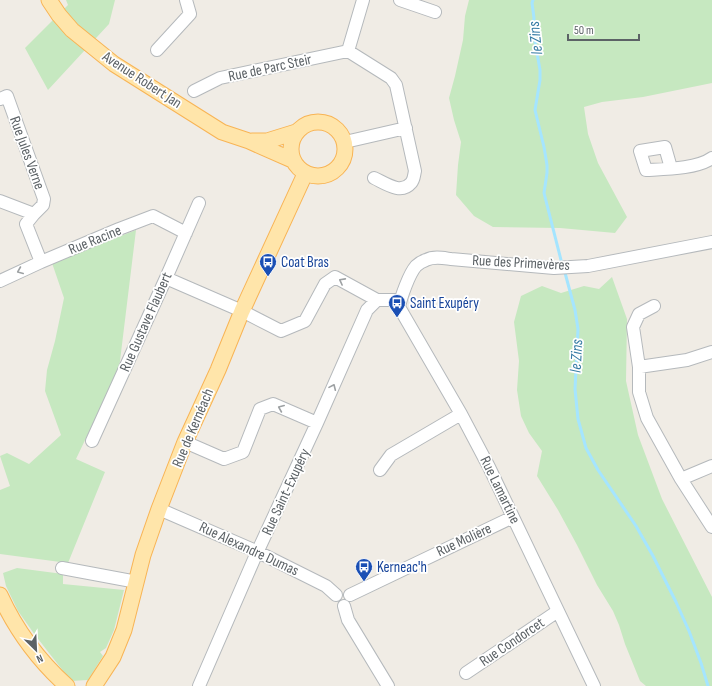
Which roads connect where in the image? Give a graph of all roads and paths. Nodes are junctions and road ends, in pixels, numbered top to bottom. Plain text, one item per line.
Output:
1 (49, 0) edge
2 (186, 0) edge
3 (363, 0) edge
4 (400, 0) edge
5 (435, 12) dead end
6 (157, 50) dead end
7 (348, 51) junction
8 (194, 91) dead end
9 (0, 99) edge
10 (406, 128) junction
11 (296, 132) junction
12 (249, 141) junction
13 (345, 142) junction
14 (712, 158) edge
15 (292, 160) junction
16 (671, 168) dead end
17 (374, 178) dead end
18 (303, 180) junction
19 (0, 200) edge
20 (199, 203) dead end
21 (34, 214) junction
22 (186, 233) junction
23 (712, 242) edge
24 (41, 262) junction
25 (166, 278) junction
26 (0, 281) edge
27 (377, 300) junction
28 (400, 300) junction
29 (654, 306) dead end
30 (242, 311) junction
31 (712, 352) edge
32 (639, 367) junction
33 (461, 414) junction
34 (317, 423) junction
35 (92, 441) dead end
36 (186, 442) junction
37 (712, 466) edge
38 (380, 470) dead end
39 (681, 479) junction
40 (159, 509) junction
41 (513, 517) junction
42 (712, 527) edge
43 (258, 552) junction
44 (62, 568) dead end
45 (137, 582) junction
46 (350, 594) junction
47 (0, 595) edge
48 (336, 595) junction
49 (0, 604) edge
50 (344, 606) junction
51 (558, 611) junction
52 (466, 673) dead end
53 (60, 686) edge
54 (67, 686) edge
55 (94, 686) edge
56 (199, 686) edge
57 (388, 686) edge
58 (594, 686) edge

1 - 12 main road, Avenue Robert Jan
2 - 6 street
3 - 7 street
4 - 5 street
7 - 8 street, Rue de Parc Steir
7 - 10 street
9 - 21 street, Rue Jules Verne
10 - 13 street
10 - 17 street
11 - 12 main road, Avenue Robert Jan
11 - 13 main road
11 - 15 main road
12 - 15 main road, Avenue Robert Jan
13 - 18 main road
14 - 16 street
15 - 18 main road
18 - 30 main road, Rue de Kernéach
19 - 21 street
20 - 22 street, Rue Gustave Flaubert
21 - 24 street
22 - 24 street, Rue Racine
22 - 25 street, Rue Gustave Flaubert
23 - 28 street, Rue des Primevères
24 -> 26 street
25 - 30 street
25 - 35 street, Rue Gustave Flaubert
27 - 28 street
27 -> 30 street
34 -> 27 street, Rue Saint-Exupéry
28 - 33 street, Rue Lamartine
29 - 32 street
30 - 36 main road, Rue de Kernéach
31 - 32 street
32 - 39 street
33 - 38 street
33 - 41 street, Rue Lamartine
34 -> 36 street
34 - 43 street, Rue Saint-Exupéry
36 - 40 main road, Rue de Kernéach
37 - 39 street
39 - 42 street
40 - 43 street, Rue Alexandre Dumas
40 - 45 main road, Rue de Kernéach
41 - 46 street, Rue Molière
41 - 51 street, Rue Lamartine
43 - 48 street, Rue Alexandre Dumas
43 - 56 street, Rue Saint-Exupéry
44 - 45 street
45 - 55 main road, Rue de Kernéach
46 - 48 street
46 - 50 street
47 - 54 main road
48 - 50 street
49 - 53 main road
50 - 57 street
51 - 52 street, Rue Condorcet
51 - 58 street, Rue Lamartine

